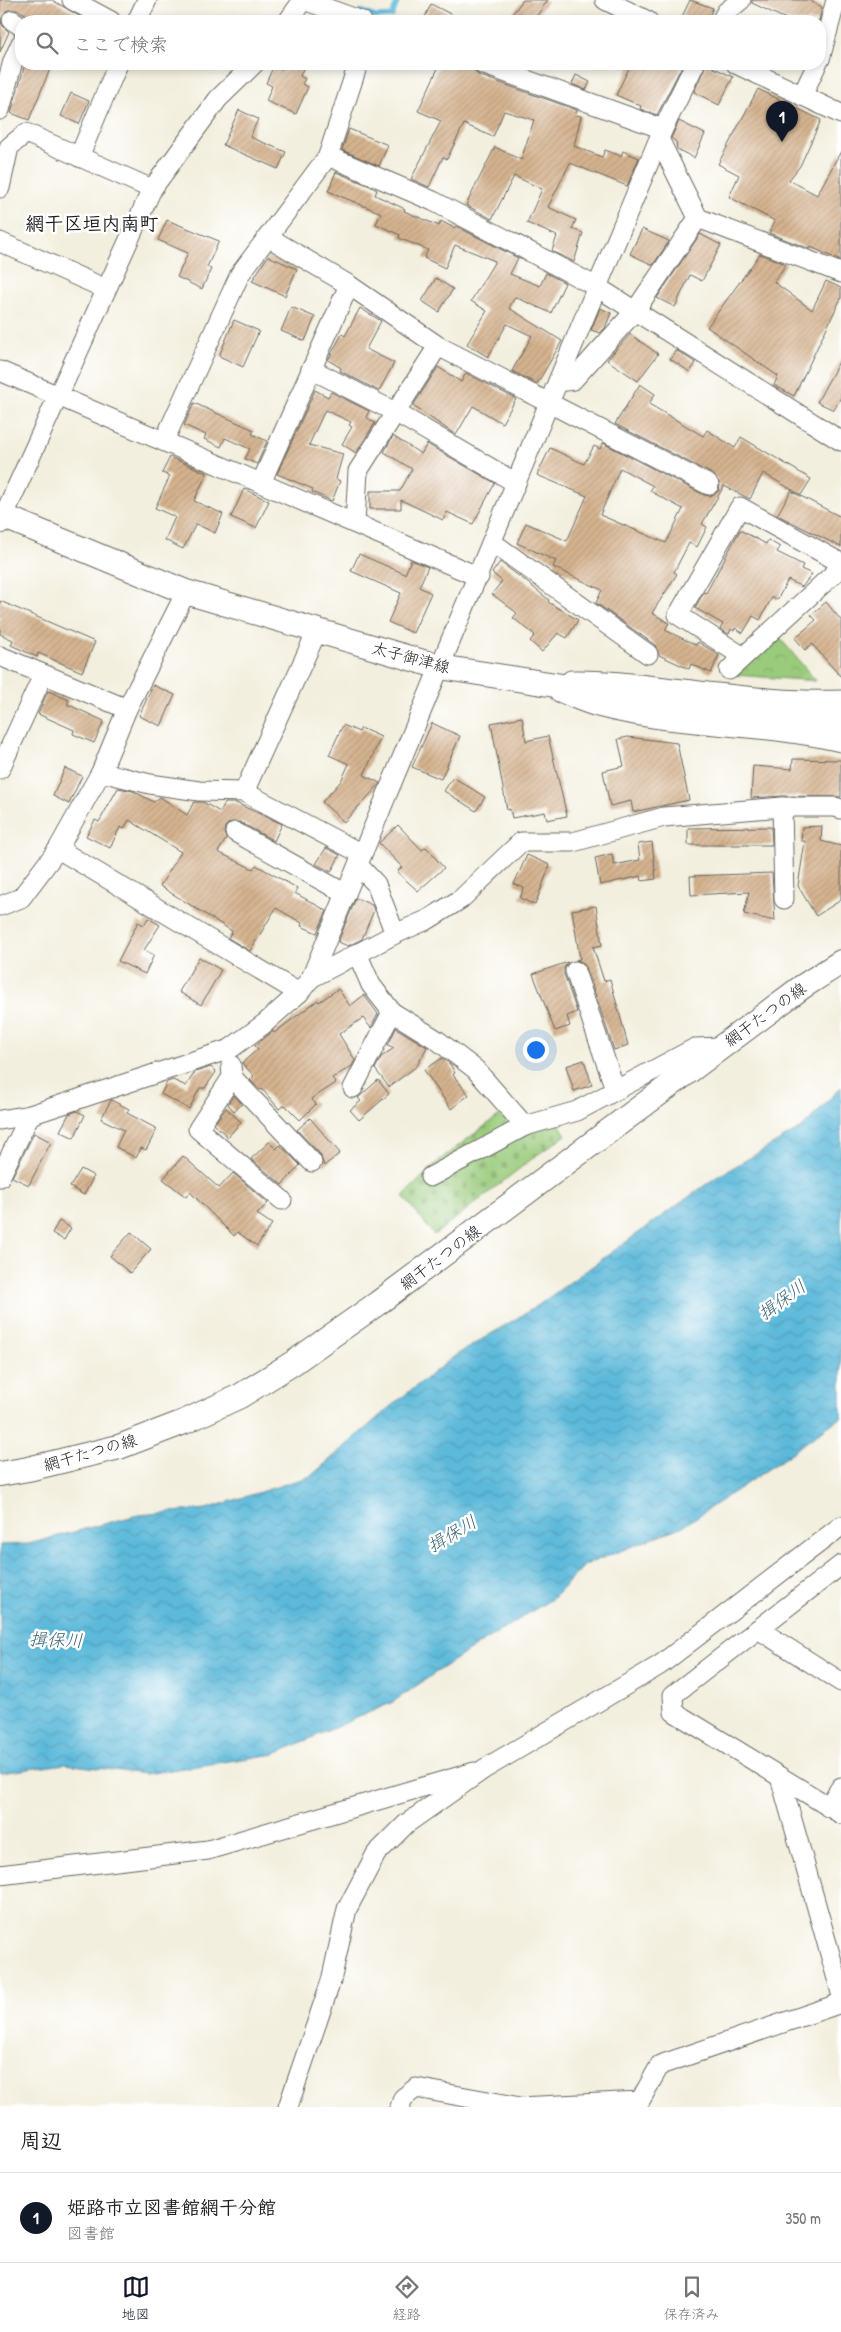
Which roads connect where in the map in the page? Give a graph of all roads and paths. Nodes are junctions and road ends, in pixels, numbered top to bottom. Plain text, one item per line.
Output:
1 (72, 0) edge
2 (147, 0) edge
3 (303, 0) edge
4 (605, 0) edge
5 (741, 0) edge
6 (836, 0) edge
7 (100, 15) edge
8 (140, 15) edge
9 (292, 15) edge
10 (345, 15) edge
11 (636, 15) edge
12 (724, 15) edge
13 (826, 37) edge
14 (15, 55) edge
15 (116, 70) edge
16 (248, 70) edge
17 (356, 70) edge
18 (497, 70) edge
19 (692, 70) edge
20 (748, 70) edge
21 (815, 70) edge
22 (802, 96) junction
23 (0, 110) edge
24 (841, 114) edge
25 (662, 135) junction
26 (5, 145) edge
27 (328, 156) junction
28 (80, 157) junction
29 (0, 188) edge
30 (152, 189) junction
31 (698, 218) junction
32 (268, 237) junction
33 (0, 242) edge
34 (841, 273) edge
35 (349, 285) junction
36 (597, 287) junction
37 (106, 289) junction
38 (636, 311) junction
39 (438, 346) junction
40 (311, 369) junction
41 (0, 371) edge
42 (558, 382) junction
43 (58, 395) junction
44 (549, 404) junction
45 (395, 412) junction
46 (164, 441) junction
47 (841, 441) edge
48 (260, 483) junction
49 (516, 483) junction
50 (708, 485) dead end
51 (1, 518) edge
52 (355, 524) junction
53 (493, 543) junction
54 (838, 574) edge
55 (478, 576) junction
56 (186, 592) junction
57 (317, 631) junction
58 (648, 654) dead end
59 (0, 656) edge
60 (742, 656) junction
61 (440, 667) junction
62 (729, 670) dead end
63 (42, 675) junction
64 (534, 682) junction
65 (841, 700) edge
66 (127, 709) junction
67 (841, 721) edge
68 (841, 742) edge
69 (0, 769) edge
70 (101, 772) junction
71 (244, 792) junction
72 (782, 807) junction
73 (841, 809) edge
74 (235, 832) dead end
75 (58, 849) junction
76 (360, 859) junction
77 (346, 894) junction
78 (784, 899) dead end
79 (0, 906) edge
80 (395, 934) junction
81 (358, 953) junction
82 (841, 962) edge
83 (575, 971) dead end
84 (311, 978) junction
85 (299, 993) junction
86 (392, 1012) junction
87 (720, 1047) junction
88 (230, 1049) junction
89 (232, 1077) junction
90 (353, 1088) dead end
91 (615, 1089) junction
92 (30, 1115) junction
93 (0, 1120) edge
94 (525, 1126) junction
95 (312, 1162) dead end
96 (0, 1177) edge
97 (430, 1177) dead end
98 (282, 1200) dead end
99 (0, 1474) edge
100 (841, 1526) edge
101 (841, 1565) edge
102 (758, 1629) junction
103 (841, 1682) edge
104 (484, 1769) junction
105 (780, 1777) junction
106 (841, 1787) edge
107 (834, 1811) edge
108 (0, 1875) edge
109 (841, 1993) edge
110 (841, 2003) edge
111 (451, 2101) edge
112 (289, 2107) edge
113 (400, 2107) edge
114 (520, 2107) edge

1 - 7 street
2 - 8 street
3 - 9 street
3 - 10 street
4 - 11 street
5 - 12 street
6 - 13 street
14 - 23 street
15 - 28 street
16 - 30 street
17 - 27 street
18 - 25 street
19 - 25 street
20 - 22 street
21 - 22 street
22 - 24 street
25 - 31 street
25 - 36 street
26 - 28 street
26 - 29 street
27 - 32 street
27 - 36 street
28 - 30 street
30 - 37 street
31 - 34 street
31 - 38 street
32 - 35 street
32 - 46 street
33 - 37 street
35 - 39 street
35 - 40 street
36 - 38 street
36 - 42 street
37 - 43 street
38 - 42 street
38 - 47 street
39 - 44 street
39 - 45 street
40 - 45 street
40 - 48 street
41 - 43 street
42 - 44 street
43 - 46 street
43 - 51 street
44 - 49 street
44 - 50 street
45 - 49 street
45 - 52 street
46 - 48 street
48 - 52 street
49 - 53 street
51 - 56 main road, 太子御津線
52 - 55 street
53 - 55 street
53 - 58 street
54 - 60 street
54 - 60 street
55 - 61 street
56 - 57 main road, 太子御津線
56 - 66 street
57 - 61 main road, 太子御津線
57 - 71 street
59 - 63 street
60 - 62 street
61 - 64 main road, 太子御津線
61 - 76 street
63 - 66 street
63 - 69 street
64 - 65 street
64 - 67 main road, 太子御津線
64 - 68 street
66 - 70 street
70 - 71 street
70 - 75 street
71 - 76 street
72 - 73 street
72 - 78 street
72 - 80 street
74 - 77 street
75 - 79 street
75 - 85 street
76 - 77 street
76 - 80 street
77 - 84 street
80 - 81 street
81 - 84 street
81 - 86 street
82 - 87 main road, 網干たつの線
83 - 91 street
84 - 85 street
85 - 88 street
86 - 90 street
86 - 94 street
87 - 91 street
87 - 99 main road, 網干たつの線
88 - 89 street
88 - 92 street
89 - 95 street
89 - 98 street
91 - 94 street
92 - 93 street
92 - 96 street
94 - 97 street
100 - 104 street
101 - 102 street
102 - 103 street
102 - 105 street
104 - 108 street
104 - 112 street
105 - 107 street
105 - 109 street
106 - 107 street
110 - 114 street
111 - 113 street
111 - 114 street

